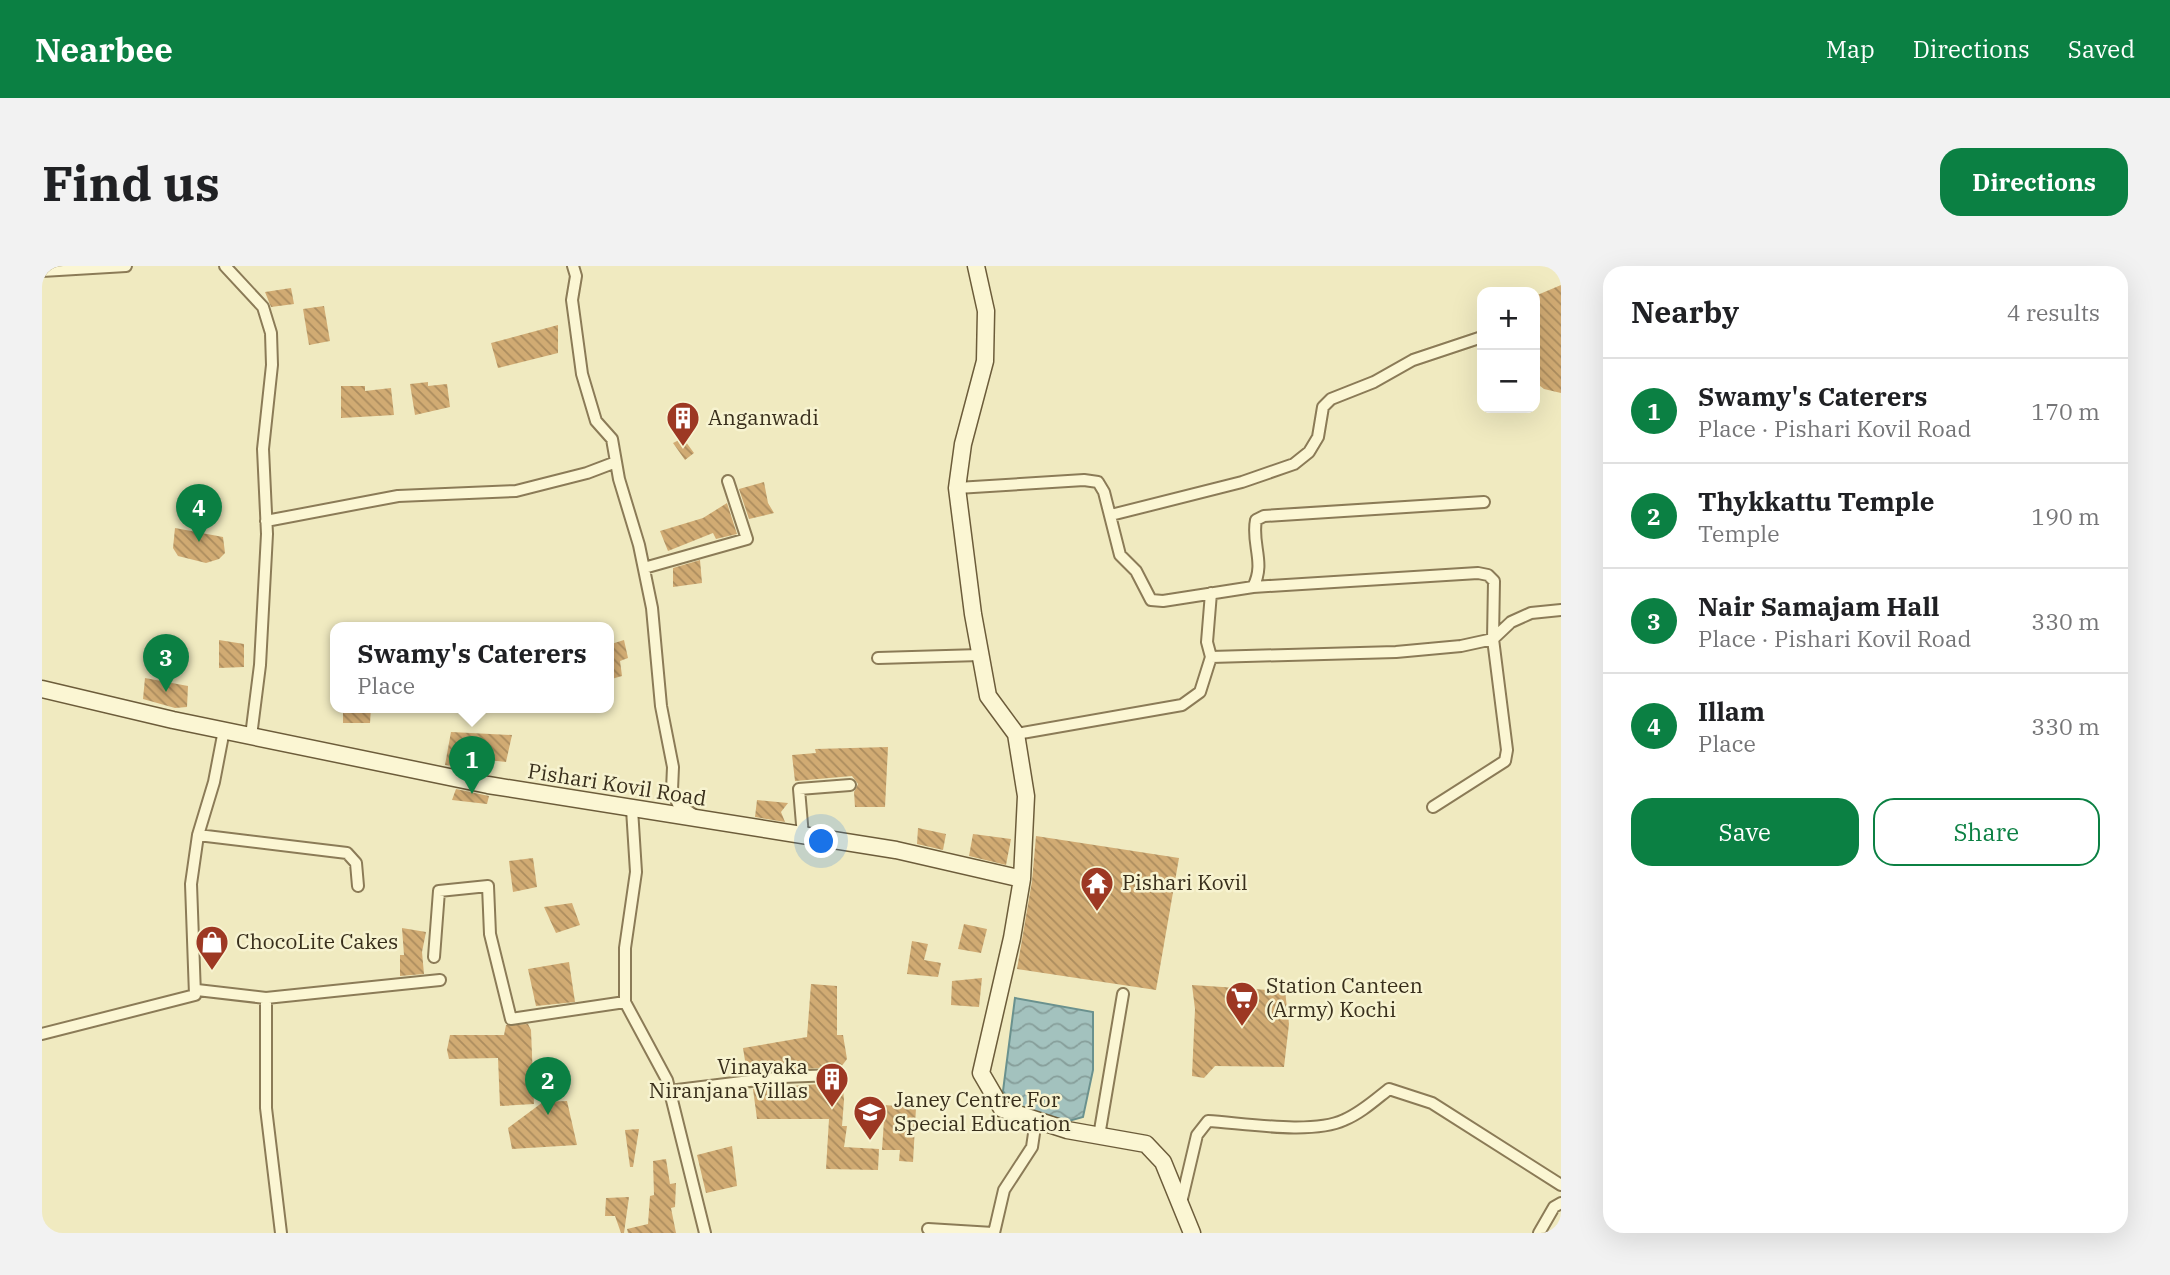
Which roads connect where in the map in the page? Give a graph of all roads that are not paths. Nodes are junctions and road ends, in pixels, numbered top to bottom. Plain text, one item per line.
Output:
1 (126, 266) edge
2 (225, 266) edge
3 (573, 266) edge
4 (976, 266) edge
5 (42, 271) edge
6 (1477, 339) edge
7 (616, 461) junction
8 (728, 481) dead end
9 (957, 488) junction
10 (1484, 502) dead end
11 (1111, 515) junction
12 (266, 521) junction
13 (644, 568) junction
14 (1253, 587) junction
15 (1211, 593) junction
16 (1561, 610) edge
17 (1493, 639) junction
18 (980, 655) junction
19 (1211, 657) junction
20 (878, 658) dead end
21 (42, 689) edge
22 (224, 730) junction
23 (1016, 734) junction
24 (251, 736) junction
25 (850, 785) dead end
26 (1433, 807) dead end
27 (632, 809) junction
28 (702, 820) junction
29 (198, 835) junction
30 (803, 836) junction
31 (1022, 879) junction
32 (358, 886) dead end
33 (434, 957) dead end
34 (440, 980) dead end
35 (197, 990) junction
36 (1123, 994) dead end
37 (266, 998) junction
38 (625, 1002) junction
39 (42, 1034) edge
40 (833, 1075) dead end
41 (669, 1091) junction
42 (1036, 1120) junction
43 (1099, 1136) junction
44 (1561, 1185) edge
45 (1561, 1203) edge
46 (1181, 1206) junction
47 (928, 1229) dead end
48 (281, 1233) edge
49 (705, 1233) edge
50 (993, 1233) edge
51 (1192, 1233) edge
52 (1539, 1233) edge

1 - 5 street
2 - 12 street
3 - 7 street
4 - 9 street
6 - 11 street
7 - 12 street
7 - 13 street
8 - 13 street
9 - 11 street
9 - 18 street
10 - 14 street
11 - 15 street
12 - 24 street
13 - 28 street
14 - 15 street
14 - 17 street
15 - 19 street
16 - 17 street
17 - 19 street
17 - 26 street
18 - 20 street
18 - 23 street
19 - 23 street
21 - 22 street, Pishari Kovil Road
22 - 24 street, Pishari Kovil Road
22 - 29 street
23 - 31 street
24 - 27 street, Pishari Kovil Road
25 - 30 street
27 - 28 street, Pishari Kovil Road
27 - 38 street
28 - 30 street, Pishari Kovil Road
29 - 32 street
29 - 35 street
30 - 31 street, Pishari Kovil Road
31 - 42 street
33 - 38 street
34 - 37 street
35 - 37 street
35 - 39 street
36 - 43 street
37 - 48 street
38 - 41 street
40 - 41 street
41 - 49 street
42 - 43 street
42 - 50 street
43 - 46 street
44 - 46 street
45 - 52 street
46 - 51 street
47 - 50 street

